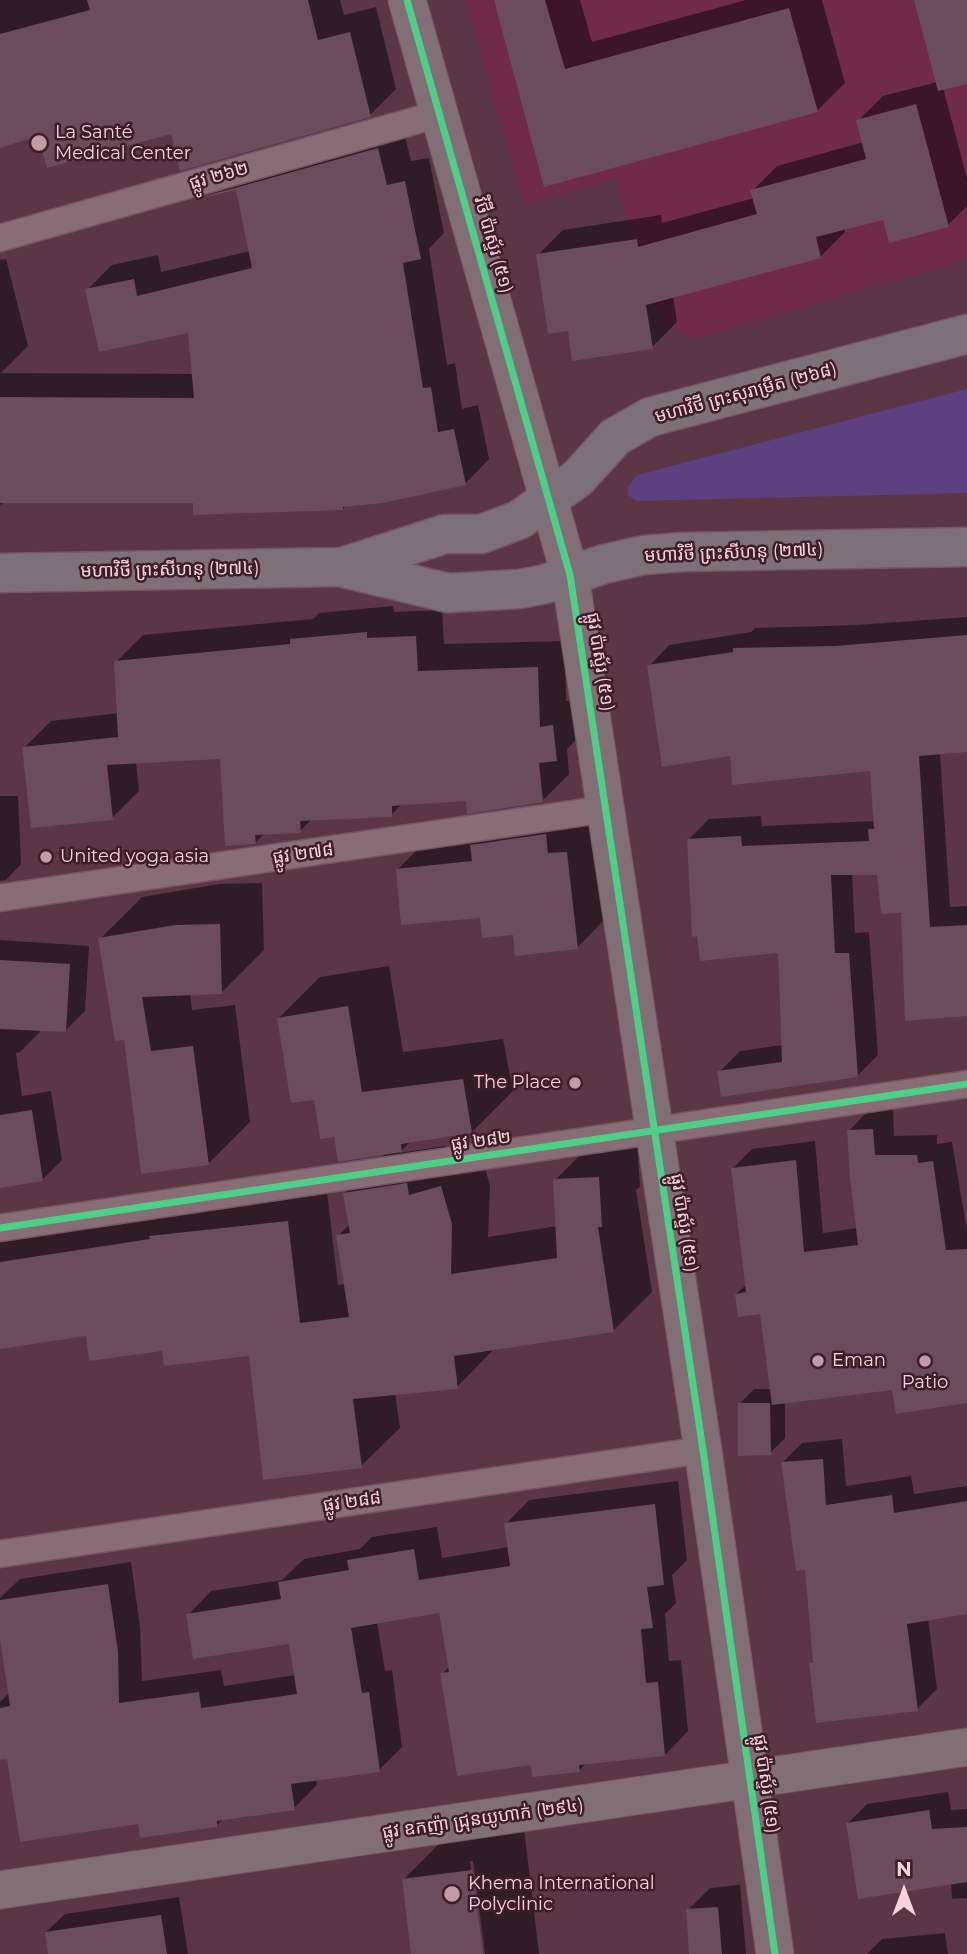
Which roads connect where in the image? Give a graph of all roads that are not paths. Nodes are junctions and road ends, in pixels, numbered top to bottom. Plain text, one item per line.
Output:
1 (407, 0) edge
2 (439, 114) junction
3 (0, 238) edge
4 (967, 334) edge
5 (550, 499) junction
6 (967, 547) edge
7 (340, 567) junction
8 (0, 573) edge
9 (570, 575) junction
10 (606, 809) junction
11 (0, 898) edge
12 (967, 1084) edge
13 (653, 1131) junction
14 (0, 1228) edge
15 (703, 1450) junction
16 (0, 1553) edge
17 (967, 1747) edge
18 (749, 1779) junction
19 (0, 1891) edge
20 (775, 1954) edge

1 - 2 street, វិថី ប៉ាស្ទ័រ (៥១)
2 - 3 street, ផ្លូវ ២៦២
2 - 5 street, វិថី ប៉ាស្ទ័រ (៥១)
4 - 5 main road, មហាវិថី ព្រះសុរាម្រឹត (២៦៨)
5 - 7 main road, មហាវិថី ព្រះសីហនុ (២៧៤)
5 - 9 street, ផ្លូវ ប៉ាស្ទ័រ (៥១)
6 - 9 main road, មហាវិថី ព្រះសីហនុ (២៧៤)
7 - 8 main road, មហាវិថី ព្រះសីហនុ (២៧៤)
7 - 9 main road, មហាវិថី ព្រះសីហនុ (២៧៤)
9 - 10 street, ផ្លូវ ប៉ាស្ទ័រ (៥១)
10 - 11 street, ផ្លូវ ២៧៨
10 - 13 street, ផ្លូវ ប៉ាស្ទ័រ (៥១)
12 - 13 street, ផ្លូវ ២៨២
13 - 14 street, ផ្លូវ ២៨២
13 - 15 street, ផ្លូវ ប៉ាស្ទ័រ (៥១)
15 - 16 street, ផ្លូវ ២៨៨
15 - 18 street, ផ្លូវ ប៉ាស្ទ័រ (៥១)
17 - 18 street, ផ្លូវ ឧកញ៉ា ជ្រុនយូហាក់ (២៩៤)
18 - 19 street, ផ្លូវ ឧកញ៉ា ជ្រុនយូហាក់ (២៩៤)
18 - 20 street, ផ្លូវ ប៉ាស្ទ័រ (៥១)

